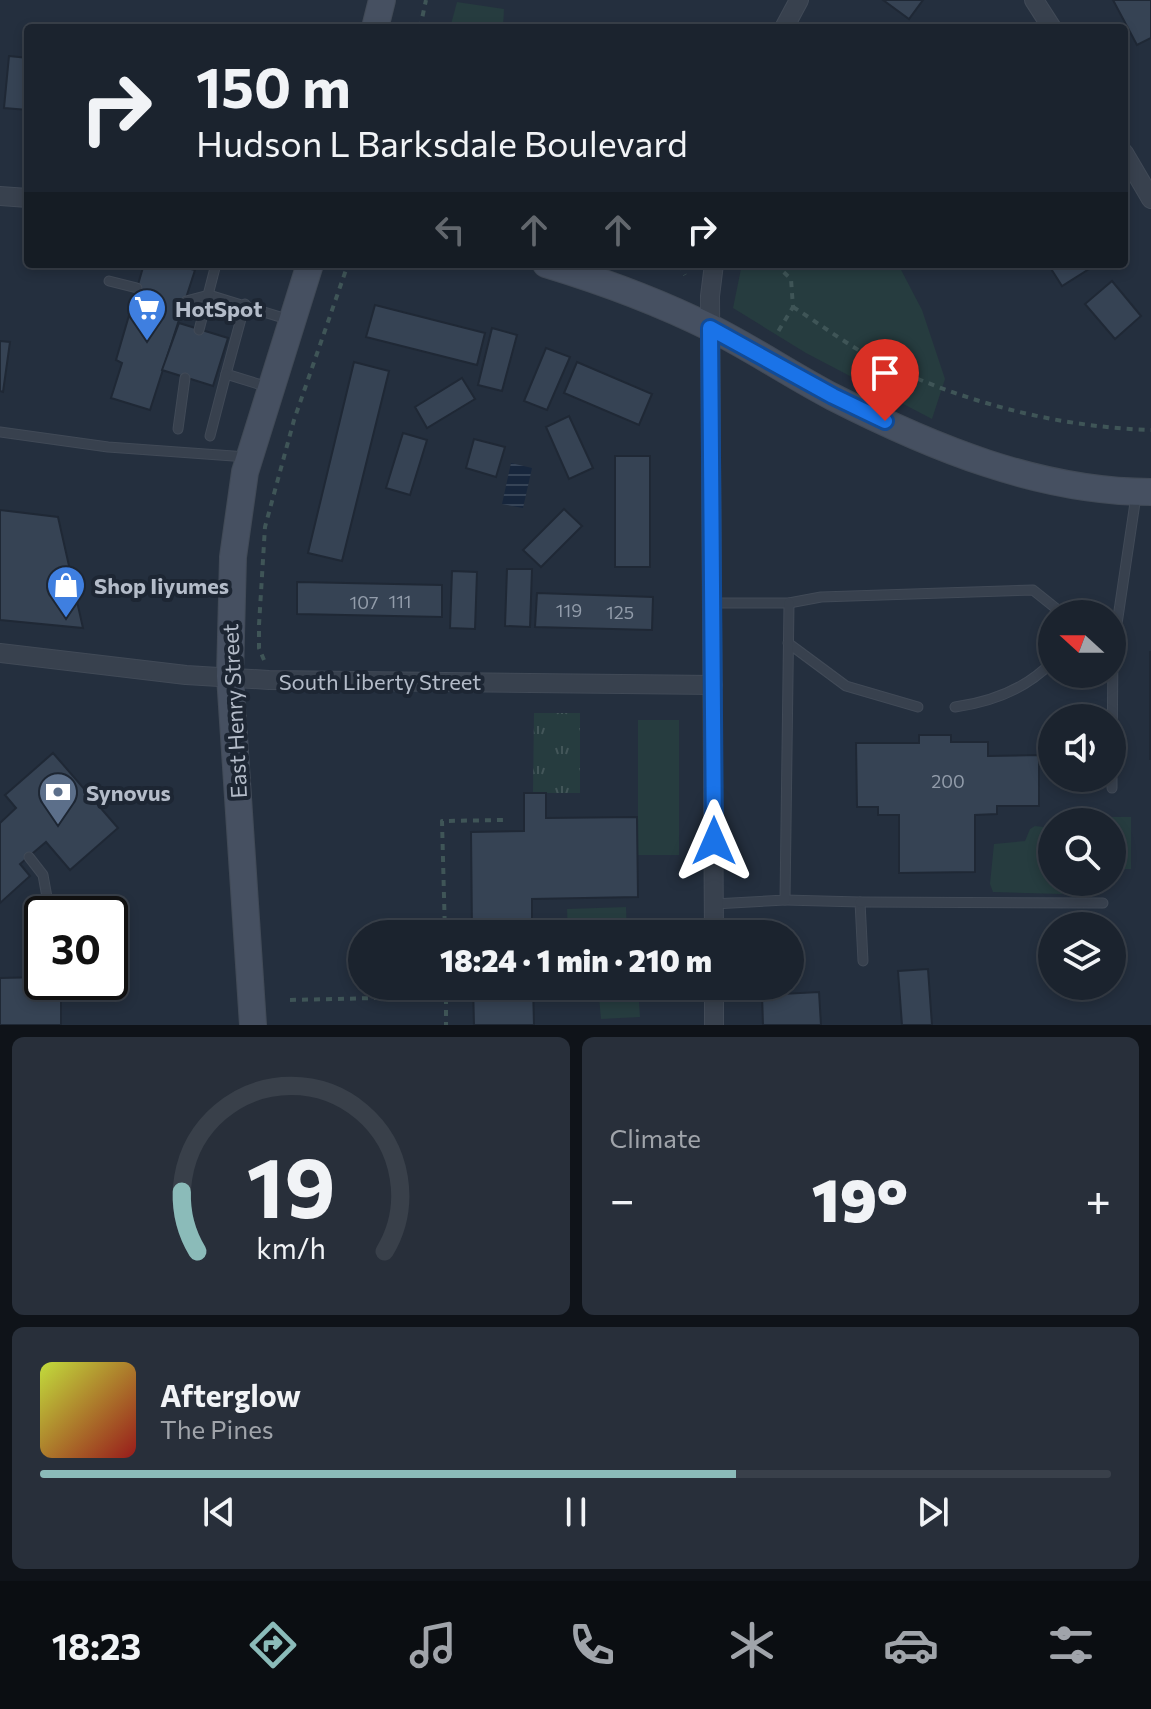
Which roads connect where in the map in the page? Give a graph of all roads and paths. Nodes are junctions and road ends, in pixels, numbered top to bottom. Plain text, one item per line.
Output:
1 (382, 0) edge
2 (426, 0) edge
3 (799, 0) edge
4 (1034, 0) edge
5 (376, 24) edge
6 (421, 24) edge
7 (786, 24) edge
8 (1049, 24) edge
9 (1128, 160) edge
10 (0, 196) edge
11 (24, 198) edge
12 (1151, 199) edge
13 (215, 268) edge
14 (309, 268) edge
15 (347, 268) edge
16 (556, 268) edge
17 (681, 268) edge
18 (714, 268) edge
19 (779, 268) edge
20 (685, 275) dead end
21 (109, 281) dead end
22 (137, 288) dead end
23 (209, 295) junction
24 (186, 301) dead end
25 (245, 304) junction
26 (793, 307) junction
27 (290, 320) junction
28 (710, 328) junction
29 (199, 330) dead end
30 (776, 335) dead end
31 (226, 374) junction
32 (185, 378) dead end
33 (269, 387) junction
34 (178, 429) dead end
35 (1151, 430) edge
36 (0, 432) edge
37 (210, 436) dead end
38 (249, 457) junction
39 (1144, 492) edge
40 (1046, 600) edge
41 (1121, 600) edge
42 (713, 603) junction
43 (789, 603) junction
44 (788, 643) junction
45 (0, 653) edge
46 (265, 661) dead end
47 (230, 676) junction
48 (1038, 676) edge
49 (713, 685) junction
50 (918, 707) dead end
51 (955, 707) dead end
52 (503, 820) dead end
53 (29, 857) dead end
54 (47, 896) edge
55 (785, 900) junction
56 (860, 902) junction
57 (1103, 903) dead end
58 (714, 904) junction
59 (445, 920) edge
60 (714, 920) edge
61 (863, 961) dead end
62 (348, 999) edge
63 (290, 1000) dead end
64 (446, 1000) edge
65 (714, 1000) edge
66 (253, 1025) edge
67 (446, 1025) edge
68 (714, 1025) edge

1 - 5 main road
2 - 6 path
3 - 7 street
4 - 8 street
9 - 12 street
10 - 11 street
13 - 23 lane
14 - 27 main road, East Henry Street
15 - 46 path
16 - 28 main road
17 - 20 path
18 - 28 street
19 - 26 path
21 - 22 lane
23 - 24 lane
23 - 25 lane
23 - 29 lane
25 - 27 lane
25 - 31 lane
26 - 30 path
26 - 35 path
27 - 33 main road, East Henry Street
28 - 39 main road
28 - 42 street
31 - 33 lane
31 - 37 lane
32 - 34 lane
33 - 38 main road, East Henry Street
36 - 38 lane
38 - 47 main road, East Henry Street
39 - 41 lane
40 - 43 lane
42 - 43 lane
42 - 49 street
43 - 44 lane
44 - 50 lane
44 - 55 lane
45 - 47 street, South Liberty Street
47 - 49 street, South Liberty Street
47 - 66 main road, East Henry Street
48 - 51 lane
49 - 58 street
52 - 59 path
53 - 54 lane
55 - 56 lane
55 - 58 lane
56 - 57 lane
56 - 61 lane
58 - 60 street
62 - 63 path
64 - 67 path
65 - 68 street

